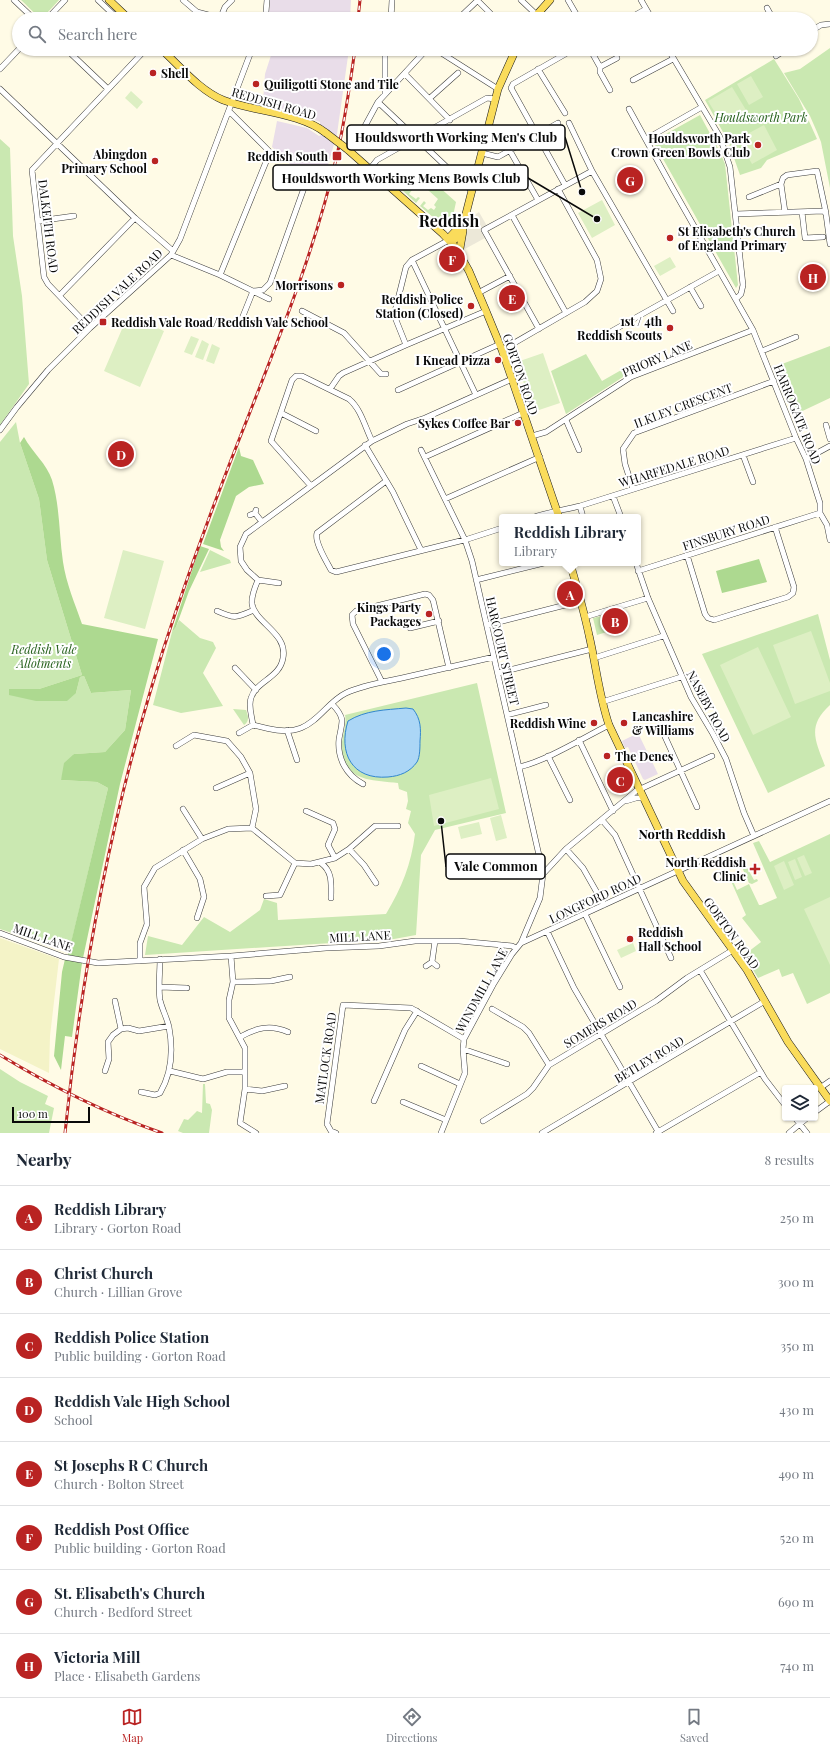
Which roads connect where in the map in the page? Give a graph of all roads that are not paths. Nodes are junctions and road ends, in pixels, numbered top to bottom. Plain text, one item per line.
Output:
1 (14, 0) edge
2 (65, 0) edge
3 (98, 0) edge
4 (109, 0) edge
5 (183, 0) edge
6 (232, 0) edge
7 (267, 0) edge
8 (392, 0) edge
9 (477, 0) edge
10 (521, 0) edge
11 (550, 0) edge
12 (568, 0) edge
13 (641, 0) edge
14 (767, 8) dead end
15 (646, 9) junction
16 (27, 12) edge
17 (54, 12) edge
18 (111, 12) edge
19 (122, 12) edge
20 (197, 12) edge
21 (224, 12) edge
22 (266, 12) edge
23 (393, 12) edge
24 (465, 12) edge
25 (489, 12) edge
26 (532, 12) edge
27 (541, 12) edge
28 (574, 12) edge
29 (641, 12) edge
30 (648, 12) edge
31 (769, 12) edge
32 (830, 24) edge
33 (818, 27) edge
34 (12, 56) edge
35 (73, 56) edge
36 (138, 56) edge
37 (169, 56) edge
38 (249, 56) edge
39 (385, 56) edge
40 (422, 56) edge
41 (446, 56) edge
42 (513, 56) edge
43 (561, 56) edge
44 (594, 56) edge
45 (672, 56) edge
46 (617, 58) dead end
47 (673, 59) junction
48 (600, 67) junction
49 (0, 69) edge
50 (538, 69) junction
51 (458, 73) dead end
52 (405, 74) junction
53 (633, 80) dead end
54 (0, 89) edge
55 (108, 89) junction
56 (498, 89) junction
57 (610, 90) dead end
58 (385, 94) junction
59 (430, 98) junction
60 (495, 99) junction
61 (378, 102) junction
62 (232, 103) junction
63 (702, 107) junction
64 (629, 109) dead end
65 (229, 111) junction
66 (565, 113) dead end
67 (450, 120) junction
68 (558, 123) dead end
69 (569, 123) dead end
70 (537, 136) junction
71 (359, 137) dead end
72 (416, 138) junction
73 (646, 139) junction
74 (57, 142) junction
75 (510, 151) junction
76 (482, 153) junction
77 (369, 170) junction
78 (592, 171) junction
79 (781, 184) junction
80 (565, 185) junction
81 (304, 188) dead end
82 (558, 189) junction
83 (472, 191) junction
84 (749, 197) dead end
85 (538, 200) junction
86 (785, 212) junction
87 (802, 212) junction
88 (736, 214) junction
89 (826, 214) junction
90 (512, 215) junction
91 (74, 216) dead end
92 (135, 218) junction
93 (38, 220) junction
94 (464, 221) junction
95 (823, 237) dead end
96 (450, 240) junction
97 (830, 244) edge
98 (172, 253) junction
99 (459, 254) junction
100 (412, 260) junction
101 (719, 271) junction
102 (220, 275) junction
103 (510, 276) junction
104 (690, 287) junction
105 (253, 291) junction
106 (478, 293) junction
107 (60, 295) junction
108 (270, 299) dead end
109 (667, 299) junction
110 (736, 299) junction
111 (701, 306) dead end
112 (302, 310) dead end
113 (486, 311) junction
114 (674, 311) dead end
115 (566, 313) junction
116 (239, 326) dead end
117 (90, 328) junction
118 (445, 328) junction
119 (539, 329) junction
120 (753, 330) junction
121 (612, 331) dead end
122 (796, 338) dead end
123 (406, 344) junction
124 (501, 347) junction
125 (762, 351) junction
126 (370, 362) junction
127 (461, 362) junction
128 (386, 374) dead end
129 (512, 379) junction
130 (774, 381) junction
131 (330, 389) junction
132 (398, 390) dead end
133 (476, 395) junction
134 (281, 413) junction
135 (524, 413) junction
136 (566, 420) junction
137 (826, 425) dead end
138 (0, 430) edge
139 (316, 431) dead end
140 (532, 436) junction
141 (796, 438) junction
142 (830, 439) edge
143 (372, 441) junction
144 (366, 445) junction
145 (830, 446) edge
146 (421, 450) dead end
147 (579, 450) dead end
148 (743, 455) junction
149 (425, 457) junction
150 (540, 457) junction
151 (806, 459) junction
152 (386, 481) junction
153 (753, 482) dead end
154 (311, 486) junction
155 (633, 489) junction
156 (614, 496) junction
157 (445, 499) junction
158 (580, 506) junction
159 (254, 513) dead end
160 (820, 513) junction
161 (543, 514) edge
162 (558, 514) edge
163 (582, 514) edge
164 (620, 514) edge
165 (262, 522) junction
166 (775, 528) junction
167 (499, 529) edge
168 (464, 540) junction
169 (830, 540) edge
170 (420, 550) junction
171 (687, 556) junction
172 (532, 566) edge
173 (571, 566) edge
174 (637, 566) edge
175 (638, 571) junction
176 (258, 580) junction
177 (476, 580) junction
178 (279, 583) dead end
179 (648, 598) junction
180 (581, 601) junction
181 (254, 610) junction
182 (217, 611) dead end
183 (585, 617) junction
184 (438, 622) junction
185 (487, 625) junction
186 (410, 628) dead end
187 (663, 636) junction
188 (592, 649) junction
189 (494, 658) junction
190 (594, 658) junction
191 (235, 668) dead end
192 (449, 668) junction
193 (498, 673) junction
194 (681, 676) junction
195 (382, 682) junction
196 (256, 690) junction
197 (602, 702) junction
198 (332, 704) junction
199 (546, 705) dead end
200 (507, 715) junction
201 (253, 725) junction
202 (609, 725) junction
203 (661, 728) dead end
204 (287, 730) junction
205 (239, 733) dead end
206 (579, 740) junction
207 (176, 746) dead end
208 (548, 756) junction
209 (712, 756) dead end
210 (297, 760) dead end
211 (519, 767) junction
212 (680, 770) junction
213 (250, 773) junction
214 (363, 784) dead end
215 (216, 788) dead end
216 (639, 789) junction
217 (643, 798) junction
218 (570, 800) dead end
219 (830, 801) edge
220 (624, 802) junction
221 (697, 807) dead end
222 (183, 809) dead end
223 (306, 811) dead end
224 (613, 811) junction
225 (602, 820) junction
226 (398, 826) dead end
227 (252, 828) junction
228 (754, 836) junction
229 (202, 839) junction
230 (349, 849) junction
231 (566, 849) junction
232 (183, 850) junction
233 (334, 858) junction
234 (321, 862) junction
235 (295, 863) junction
236 (541, 864) dead end
237 (678, 872) junction
238 (376, 883) dead end
239 (640, 888) junction
240 (266, 896) dead end
241 (331, 898) dead end
242 (604, 905) junction
243 (585, 914) junction
244 (197, 918) dead end
245 (529, 926) junction
246 (547, 931) junction
247 (0, 933) edge
248 (538, 935) junction
249 (436, 941) junction
250 (521, 943) junction
251 (516, 948) junction
252 (733, 950) junction
253 (232, 956) junction
254 (671, 958) dead end
255 (160, 959) junction
256 (140, 961) junction
257 (432, 962) junction
258 (426, 966) dead end
259 (437, 966) dead end
260 (700, 970) junction
261 (290, 977) dead end
262 (234, 982) junction
263 (620, 987) dead end
264 (160, 988) junction
265 (187, 988) dead end
266 (116, 1001) dead end
267 (765, 1001) junction
268 (492, 1008) dead end
269 (417, 1011) junction
270 (731, 1021) junction
271 (169, 1026) junction
272 (121, 1030) junction
273 (288, 1032) dead end
274 (600, 1034) junction
275 (240, 1037) junction
276 (464, 1039) junction
277 (463, 1049) junction
278 (507, 1064) dead end
279 (549, 1065) junction
280 (421, 1066) dead end
281 (105, 1071) dead end
282 (170, 1071) junction
283 (243, 1072) junction
284 (761, 1072) junction
285 (830, 1081) edge
286 (629, 1082) junction
287 (460, 1084) junction
288 (285, 1086) dead end
289 (820, 1088) junction
290 (245, 1089) junction
291 (141, 1092) dead end
292 (374, 1101) dead end
293 (782, 1101) edge
294 (830, 1101) edge
295 (403, 1102) dead end
296 (818, 1110) edge
297 (446, 1120) junction
298 (483, 1121) dead end
299 (798, 1121) edge
300 (804, 1121) edge
301 (800, 1124) junction
302 (256, 1133) edge
303 (336, 1133) edge
304 (441, 1133) edge
305 (542, 1133) edge
306 (658, 1133) edge
307 (789, 1133) edge
308 (807, 1133) edge

1 - 16 street
2 - 17 street
3 - 18 street
4 - 19 main road
5 - 20 street
6 - 21 street
7 - 22 street
8 - 23 street
9 - 24 street
9 - 25 street
10 - 26 street
11 - 27 main road
12 - 28 street
13 - 15 street
14 - 31 street
15 - 29 street
15 - 30 street
32 - 33 street
34 - 49 street
35 - 55 street
36 - 55 street, DALKEITH ROAD
37 - 62 main road, REDDISH ROAD
38 - 62 street, REDDISH VALE ROAD
39 - 58 street
40 - 52 street
41 - 56 street
42 - 56 main road
43 - 50 street
44 - 48 street
45 - 47 street
46 - 48 street
47 - 53 street
47 - 63 street
48 - 57 street
50 - 66 street
50 - 70 street
51 - 59 street
52 - 58 street
52 - 59 street
54 - 74 street
55 - 74 street, DALKEITH ROAD
56 - 60 main road
58 - 61 street
59 - 67 street
60 - 67 street
60 - 76 main road
61 - 71 street
61 - 72 street
62 - 65 street, REDDISH VALE ROAD
62 - 77 main road, REDDISH ROAD, bridge
63 - 73 street
63 - 88 street
64 - 73 street, HARROGATE ROAD
65 - 98 street, REDDISH VALE ROAD
65 - 102 street
67 - 72 street
68 - 70 street
69 - 78 street
70 - 75 street
70 - 80 street
72 - 77 street
72 - 83 street
73 - 101 street, HARROGATE ROAD
74 - 92 street
74 - 93 street, DALKEITH ROAD
75 - 76 street
75 - 85 street
76 - 83 main road
77 - 96 main road, REDDISH ROAD
78 - 80 street
78 - 109 street
79 - 84 street
79 - 86 street
79 - 89 street
80 - 82 street
81 - 105 street
82 - 85 street
82 - 115 street
83 - 94 main road
85 - 90 street
86 - 87 street
86 - 88 street
87 - 89 street
87 - 95 street
88 - 110 street
89 - 97 street
90 - 103 street
90 - 115 street
91 - 93 street
92 - 98 street
92 - 107 street
93 - 107 street, DALKEITH ROAD
94 - 96 main road
94 - 99 main road
96 - 99 main road, GORTON ROAD
96 - 100 street
98 - 102 street
98 - 117 street, REDDISH VALE ROAD
99 - 106 main road, GORTON ROAD
100 - 118 street
100 - 123 street
101 - 104 street
101 - 110 street, HARROGATE ROAD
102 - 105 street
103 - 106 street
103 - 119 street
104 - 109 street
104 - 111 street
105 - 108 street
105 - 116 street
106 - 113 main road, GORTON ROAD
107 - 117 street, DALKEITH ROAD
109 - 114 street
109 - 121 street
110 - 120 street, HARROGATE ROAD
112 - 126 street
113 - 118 street
113 - 124 main road, GORTON ROAD
115 - 119 street
117 - 138 street, REDDISH VALE ROAD
118 - 123 street
118 - 127 street
119 - 124 street
120 - 125 street, HARROGATE ROAD
120 - 136 street, PRIORY LANE
122 - 125 street
123 - 126 street
124 - 127 street
124 - 129 main road, GORTON ROAD
125 - 130 street, HARROGATE ROAD
126 - 128 street
126 - 131 street
127 - 132 street
127 - 133 street
129 - 133 street
129 - 135 main road, GORTON ROAD
130 - 141 street, HARROGATE ROAD
130 - 155 street, ILKLEY CRESCENT
131 - 134 street
131 - 143 street
133 - 143 street
134 - 139 street
134 - 154 street
135 - 140 main road, GORTON ROAD
135 - 149 street
136 - 140 street, PRIORY LANE
136 - 147 street
137 - 142 street
140 - 150 main road, GORTON ROAD
141 - 148 street, WHARFEDALE ROAD
141 - 151 street, HARROGATE ROAD
143 - 144 street
144 - 152 street
144 - 154 street
145 - 151 street
146 - 149 street, HARCOURT STREET
148 - 153 street
148 - 155 street, WHARFEDALE ROAD
149 - 157 street, HARCOURT STREET
150 - 157 street
150 - 162 main road, GORTON ROAD
151 - 160 street, HARROGATE ROAD
152 - 170 street
152 - 170 street
154 - 165 street
155 - 156 street, WHARFEDALE ROAD
156 - 158 street, WHARFEDALE ROAD
156 - 164 street
157 - 168 street, HARCOURT STREET
158 - 162 street, WHARFEDALE ROAD
158 - 163 street
159 - 165 street
160 - 166 street, FINSBURY ROAD
160 - 169 street, HARROGATE ROAD
161 - 162 street, WHARFEDALE ROAD
165 - 176 street
166 - 171 street, FINSBURY ROAD
166 - 171 street
167 - 168 street
168 - 170 street
168 - 177 street, HARCOURT STREET
171 - 175 street, FINSBURY ROAD
172 - 177 street
173 - 180 main road, GORTON ROAD
174 - 175 street, NASEBY ROAD
175 - 179 street, NASEBY ROAD
176 - 178 street
176 - 181 street
177 - 185 street, HARCOURT STREET
179 - 183 street
179 - 187 street, NASEBY ROAD
180 - 183 main road, GORTON ROAD
180 - 185 street
181 - 182 street
181 - 196 street
183 - 188 main road, GORTON ROAD
184 - 186 street
184 - 192 street
184 - 195 street
185 - 189 street, HARCOURT STREET
187 - 190 street
187 - 194 street, NASEBY ROAD
188 - 190 main road, GORTON ROAD
188 - 193 street
189 - 192 street
189 - 193 street, HARCOURT STREET
190 - 197 main road, GORTON ROAD
191 - 196 street
192 - 195 street
193 - 200 street, HARCOURT STREET
194 - 197 street
194 - 228 street, NASEBY ROAD
195 - 198 street
196 - 201 street
197 - 202 main road, GORTON ROAD
198 - 204 street
198 - 214 street
199 - 200 street
200 - 211 street, HARCOURT STREET
201 - 204 street
201 - 205 street
202 - 206 street
202 - 216 main road, GORTON ROAD
203 - 212 street
204 - 210 street
206 - 208 street
206 - 224 street
207 - 213 street
208 - 211 street
208 - 218 street
209 - 212 street
211 - 236 street, HARCOURT STREET
212 - 216 street
212 - 221 street
213 - 215 street
213 - 227 street
216 - 217 main road, GORTON ROAD
216 - 220 street
217 - 220 street
217 - 237 main road, GORTON ROAD
219 - 228 street, LONGFORD ROAD
220 - 224 street
222 - 229 street
223 - 233 street
224 - 225 street
225 - 231 street
225 - 239 street
226 - 230 street
227 - 229 street
227 - 235 street
228 - 237 street, LONGFORD ROAD
229 - 232 street
230 - 233 street
230 - 238 street
231 - 242 street
231 - 245 street
232 - 244 street
232 - 256 street
233 - 234 street
234 - 235 street
234 - 241 street
235 - 240 street
237 - 239 street, LONGFORD ROAD
237 - 252 main road, GORTON ROAD
239 - 242 street, LONGFORD ROAD
239 - 254 street
242 - 243 street, LONGFORD ROAD
243 - 246 street, LONGFORD ROAD
243 - 263 street
245 - 248 street
245 - 250 street
246 - 248 street, LONGFORD ROAD
246 - 274 street
247 - 256 street, MILL LANE
248 - 250 street, LONGFORD ROAD
249 - 251 street, MILL LANE
249 - 253 street, MILL LANE
249 - 257 street
250 - 251 street
251 - 276 street, WINDMILL LANE
252 - 260 street, SOMERS ROAD
252 - 267 main road, GORTON ROAD
253 - 255 street, MILL LANE
253 - 262 street
255 - 256 street, MILL LANE
255 - 264 street
257 - 258 street
257 - 259 street
260 - 270 street
260 - 274 street, SOMERS ROAD
261 - 262 street
262 - 275 street
264 - 265 street
264 - 271 street
266 - 272 street
267 - 270 street, BETLEY ROAD
267 - 289 main road, GORTON ROAD
268 - 279 street
269 - 276 street, MATLOCK ROAD
269 - 292 street
269 - 303 street, MATLOCK ROAD
270 - 284 street
270 - 286 street, BETLEY ROAD
271 - 272 street
271 - 282 street
272 - 281 street
273 - 275 street
274 - 279 street, SOMERS ROAD
274 - 286 street
275 - 283 street
276 - 277 street, WINDMILL LANE
277 - 278 street
277 - 287 street, WINDMILL LANE
279 - 298 street, SOMERS ROAD
280 - 287 street
282 - 283 street
282 - 291 street
283 - 290 street
284 - 293 street
284 - 306 street
285 - 289 street
286 - 305 street, BETLEY ROAD
286 - 306 street
287 - 297 street, WINDMILL LANE
288 - 290 street
289 - 294 main road, GORTON ROAD
290 - 302 street
294 - 296 street
295 - 297 street
297 - 304 street, WINDMILL LANE
299 - 301 street
300 - 301 street
301 - 307 street
301 - 308 street

